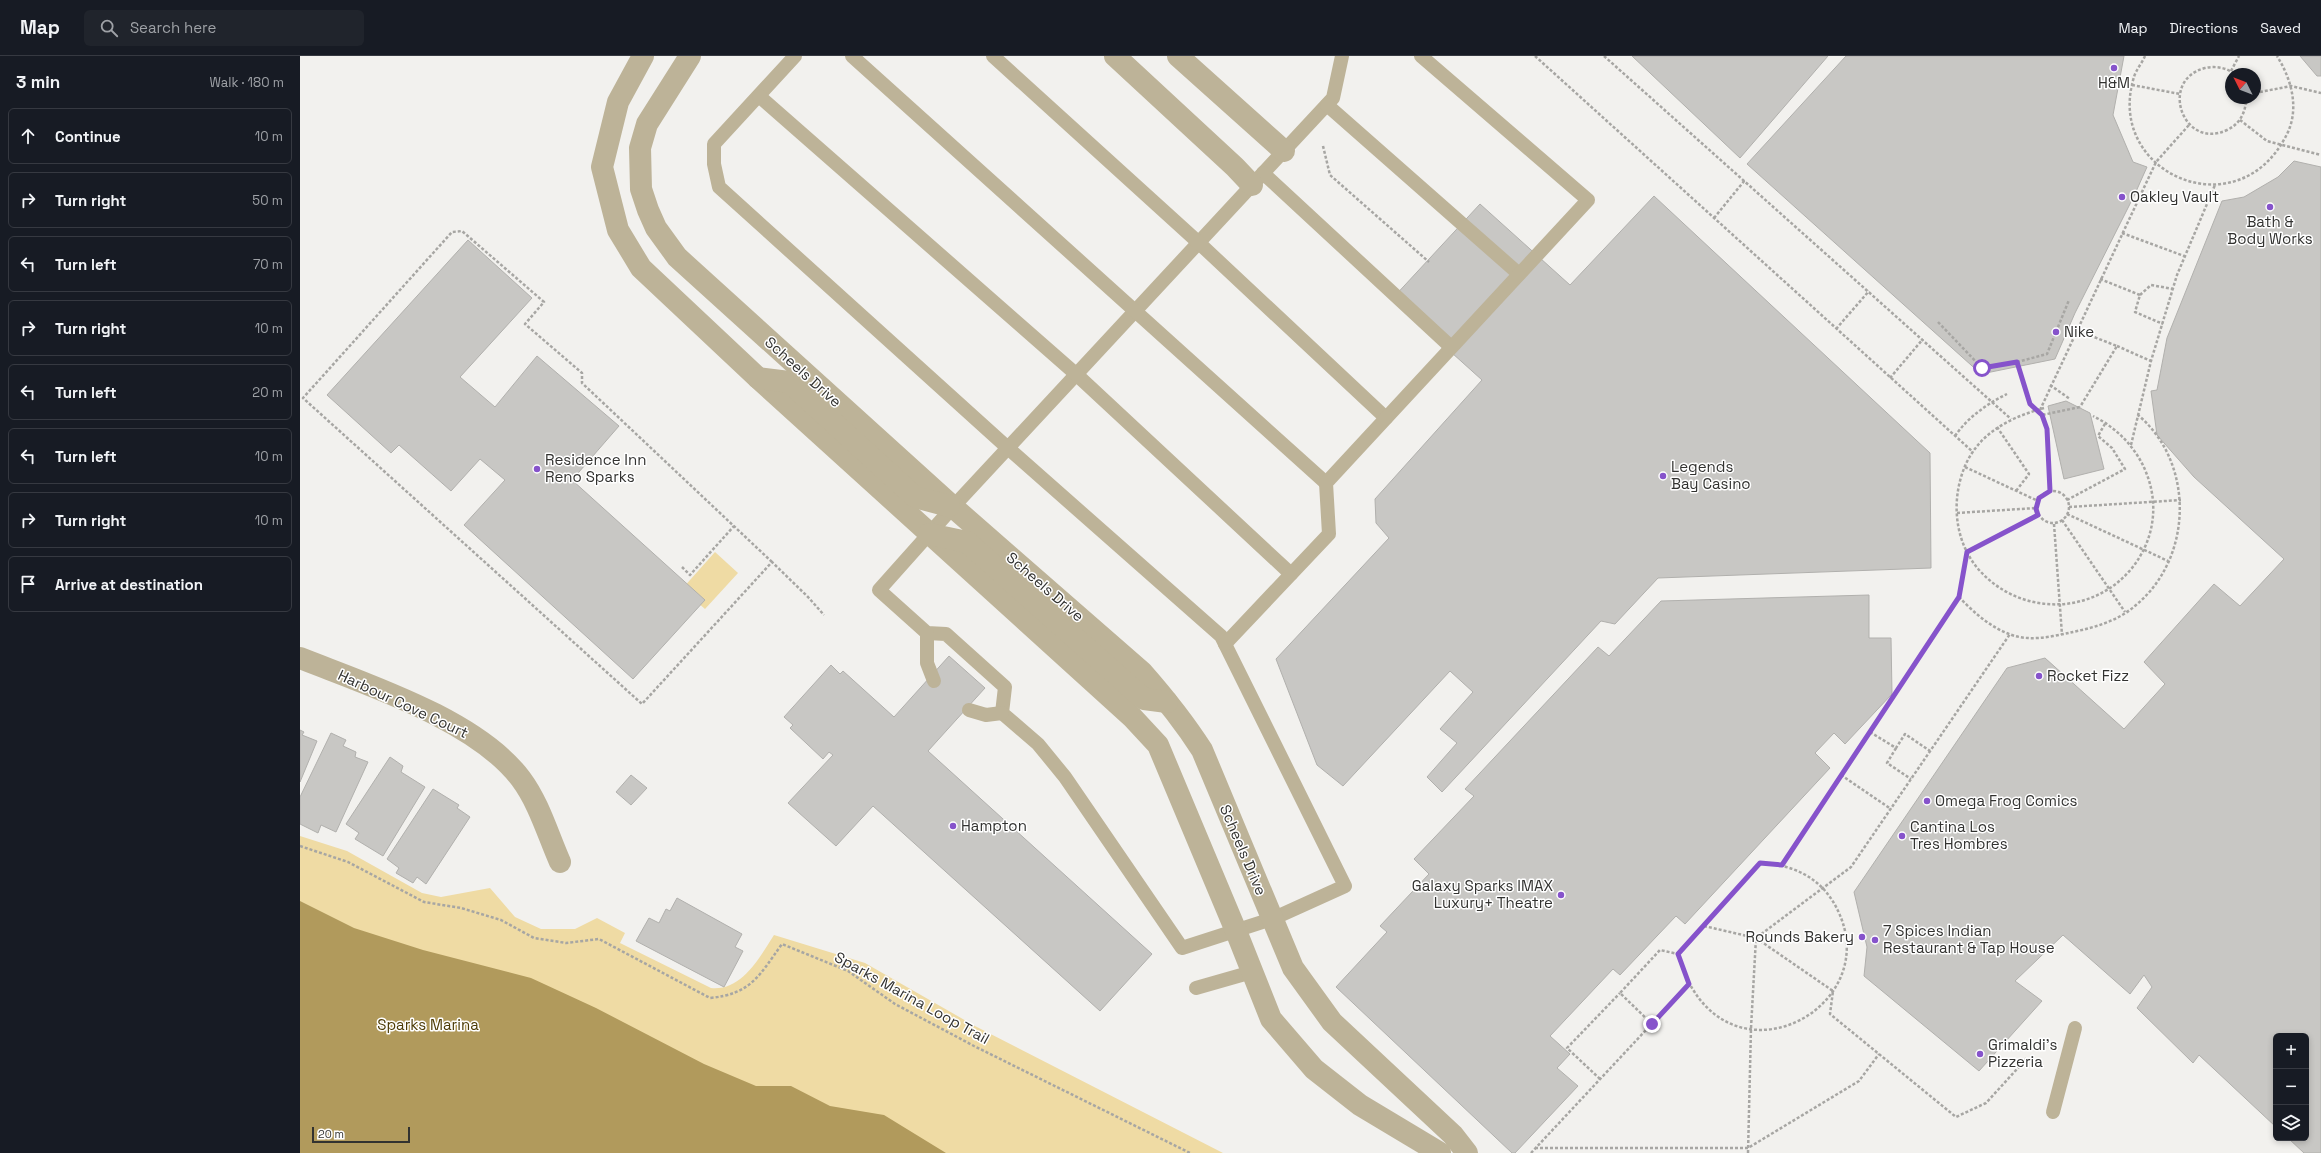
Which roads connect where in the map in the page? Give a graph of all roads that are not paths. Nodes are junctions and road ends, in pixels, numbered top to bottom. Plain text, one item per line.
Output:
1 (643, 56) edge
2 (690, 56) edge
3 (794, 56) edge
4 (852, 56) edge
5 (993, 56) edge
6 (1115, 56) edge
7 (1178, 56) edge
8 (1342, 56) edge
9 (1421, 56) edge
10 (758, 96) junction
11 (1327, 105) junction
12 (1284, 151) junction
13 (1257, 179) junction
14 (1199, 243) junction
15 (1519, 274) junction
16 (1135, 312) junction
17 (1451, 347) junction
18 (1077, 375) junction
19 (758, 378) junction
20 (1386, 418) junction
21 (1008, 449) junction
22 (1326, 483) junction
23 (953, 507) junction
24 (929, 534) junction
25 (1291, 574) junction
26 (927, 633) junction
27 (1225, 644) junction
28 (300, 658) edge
29 (934, 681) dead end
30 (1168, 702) junction
31 (969, 710) dead end
32 (1002, 713) junction
33 (560, 862) dead end
34 (1272, 919) junction
35 (1236, 931) junction
36 (1252, 972) junction
37 (1196, 988) dead end
38 (2075, 1028) dead end
39 (2053, 1112) dead end
40 (1440, 1153) edge
41 (1467, 1153) edge

1 - 19 street
2 - 23 street, Scheels Drive
3 - 10 lane
4 - 16 lane
5 - 14 lane
6 - 13 street
7 - 12 street
8 - 11 lane
9 - 15 lane
10 - 18 lane
10 - 21 lane
11 - 12 lane
11 - 15 lane
12 - 13 lane
13 - 14 lane
13 - 17 lane
14 - 16 lane
14 - 20 lane
15 - 17 lane
16 - 18 lane
16 - 22 lane
17 - 20 lane
18 - 21 lane
18 - 25 lane
19 - 23 street
19 - 24 street
20 - 22 lane
21 - 23 lane
21 - 27 lane
22 - 25 lane
23 - 24 lane
23 - 30 street, Scheels Drive
24 - 26 lane
24 - 30 street
24 - 35 street
25 - 27 lane
26 - 29 lane
26 - 32 lane
27 - 34 lane
28 - 33 street, Harbour Cove Court
30 - 34 street, Scheels Drive
31 - 32 lane
32 - 35 lane
34 - 35 lane
34 - 41 street, Scheels Drive
35 - 36 street
36 - 37 lane
36 - 40 street
38 - 39 lane

